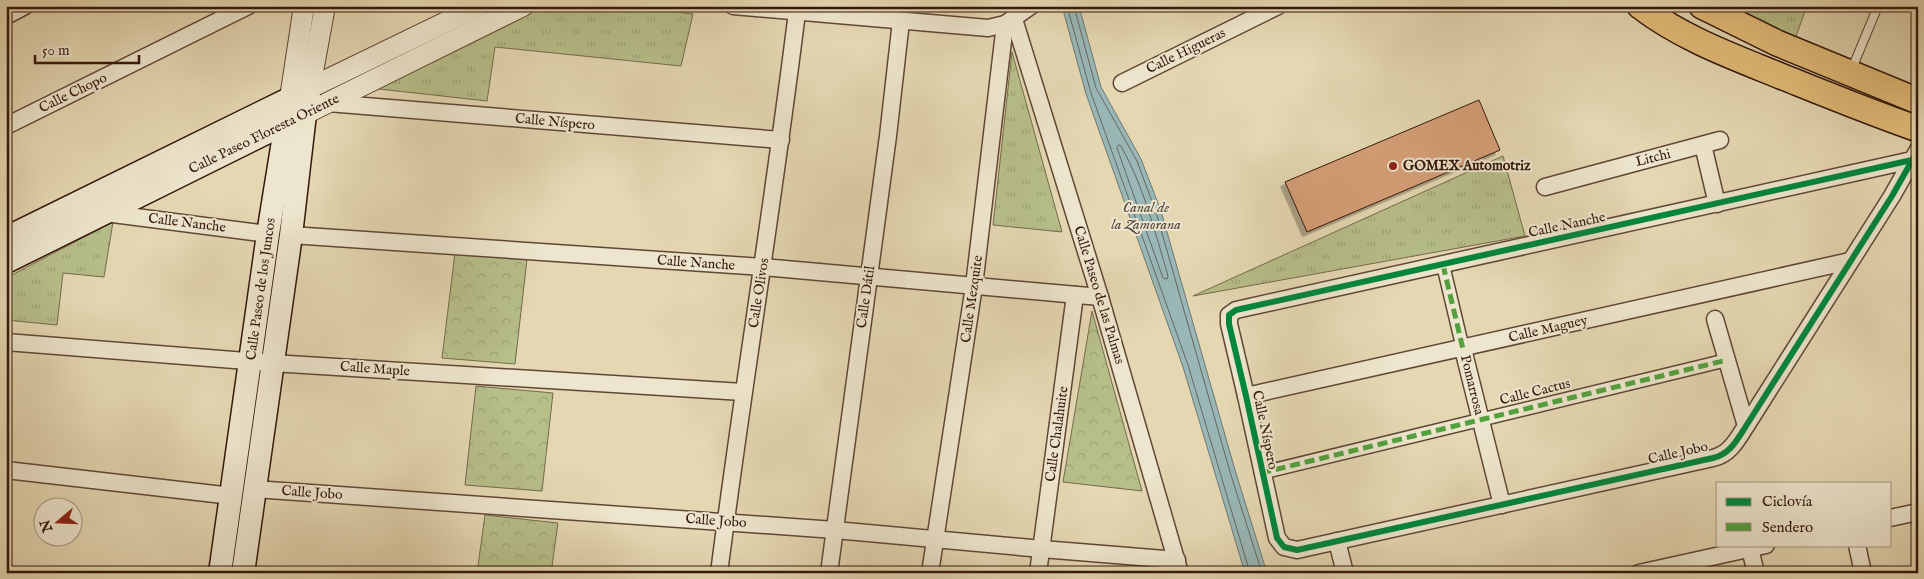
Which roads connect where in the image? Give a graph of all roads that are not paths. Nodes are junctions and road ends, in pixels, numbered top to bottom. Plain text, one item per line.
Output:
1 (25, 6) edge
2 (248, 6) edge
3 (304, 6) edge
4 (325, 6) edge
5 (478, 6) edge
6 (523, 6) edge
7 (733, 6) edge
8 (1032, 6) edge
9 (1278, 6) edge
10 (1640, 6) edge
11 (1702, 6) edge
12 (1878, 6) edge
13 (740, 7) edge
14 (797, 12) junction
15 (6, 16) edge
16 (902, 21) junction
17 (1010, 21) junction
18 (1850, 73) junction
19 (1122, 83) dead end
20 (310, 88) junction
21 (1918, 101) edge
22 (328, 103) junction
23 (294, 112) junction
24 (6, 126) edge
25 (1918, 129) edge
26 (781, 140) junction
27 (1720, 140) dead end
28 (1703, 145) junction
29 (1915, 155) edge
30 (1545, 187) dead end
31 (1717, 204) junction
32 (105, 213) junction
33 (268, 234) junction
34 (291, 235) junction
35 (6, 238) edge
36 (1850, 261) junction
37 (6, 262) edge
38 (1443, 265) junction
39 (763, 267) junction
40 (869, 277) junction
41 (974, 286) junction
42 (1076, 295) junction
43 (1100, 297) junction
44 (1229, 315) joint
45 (1715, 318) dead end
46 (6, 342) edge
47 (1463, 349) junction
48 (1727, 360) junction
49 (262, 361) junction
50 (743, 392) junction
51 (1246, 396) junction
52 (1481, 421) junction
53 (1746, 426) junction
54 (6, 470) edge
55 (1262, 473) junction
56 (254, 489) junction
57 (232, 496) junction
58 (1502, 505) junction
59 (1918, 512) edge
60 (1892, 518) edge
61 (725, 522) junction
62 (835, 530) junction
63 (934, 538) junction
64 (1336, 541) junction
65 (1857, 546) edge
66 (1284, 547) joint
67 (1758, 547) edge
68 (1042, 549) junction
69 (1145, 565) edge
70 (1178, 566) edge
71 (220, 573) edge
72 (242, 573) edge
73 (719, 573) edge
74 (829, 573) edge
75 (930, 573) edge
76 (1038, 573) edge
77 (1345, 573) edge
78 (1639, 573) edge
79 (1756, 573) edge
80 (1863, 573) edge

1 - 15 street
2 - 24 street, Calle Chopo
3 - 23 street, Calle Paseo de los Juncos
4 - 20 street
5 - 20 street, Calle Paseo Floresta Oriente
6 - 22 street, Calle Paseo Floresta Oriente
7 - 13 street
8 - 17 street
9 - 19 street, Calle Higueras
10 - 25 main road
11 - 18 main road
12 - 18 lane
13 - 14 street
14 - 16 street
14 - 26 street, Calle Olivos
16 - 17 street
16 - 40 street, Calle Dátil
17 - 41 street, Calle Mezquite
17 - 43 street, Calle Paseo de las Palmas
18 - 21 main road
20 - 23 main road, Calle Paseo Floresta Oriente
22 - 23 street, Calle Paseo Floresta Oriente
22 - 26 street, Calle Níspero
23 - 32 main road, Calle Paseo Floresta Oriente
23 - 33 main road, Calle Paseo de los Juncos
23 - 34 main road, Calle Paseo de los Juncos
23 - 35 main road, Calle Paseo Floresta Oriente
26 - 39 street, Calle Olivos
27 - 28 street, Litchi
28 - 30 street, Litchi
28 - 31 street
29 - 31 street, Calle Nanche
29 - 36 street, Calle Jobo
31 - 38 street, Calle Nanche
32 - 33 street, Calle Nanche
32 - 37 main road, Calle Paseo Floresta Oriente
33 - 49 main road, Calle Paseo de los Juncos
34 - 39 street, Calle Nanche
34 - 49 main road, Calle Paseo de los Juncos
36 - 47 street, Calle Maguey
36 - 53 street, Calle Jobo
38 - 44 street, Calle Nanche
38 - 47 street, Pomarrosa
39 - 40 street, Calle Nanche
39 - 50 street, Calle Olivos
40 - 41 street, Calle Nanche
40 - 62 street, Calle Dátil
41 - 42 street, Calle Nanche
41 - 63 street, Calle Mezquite
42 - 43 street, Calle Nanche
42 - 68 street, Calle Chalahuite
43 - 70 street, Calle Paseo de las Palmas
44 - 51 street, Calle Níspero
45 - 48 street
46 - 49 street, Calle Maple
47 - 51 street, Calle Maguey
47 - 52 street, Pomarrosa
48 - 52 street, Calle Cactus
48 - 53 street
49 - 50 street, Calle Maple
49 - 56 main road, Calle Paseo de los Juncos
49 - 57 main road, Calle Paseo de los Juncos
50 - 61 street, Calle Olivos
51 - 55 street, Calle Níspero
52 - 55 street, Calle Cactus
52 - 58 street, Pomarrosa
53 - 58 street, Calle Jobo
54 - 57 street
55 - 66 street, Calle Níspero
56 - 61 street, Calle Jobo
56 - 72 main road, Calle Paseo de los Juncos
57 - 71 main road, Calle Paseo de los Juncos
58 - 64 street, Calle Jobo
59 - 60 street
61 - 62 street, Calle Jobo
61 - 73 street, Calle Olivos
62 - 63 street, Calle Jobo
62 - 74 street, Calle Dátil
63 - 68 street, Calle Jobo
63 - 75 street, Calle Mezquite
64 - 66 street, Calle Jobo
64 - 77 street
65 - 80 street
67 - 78 street
67 - 79 street
68 - 69 street, Calle Jobo
68 - 76 street, Calle Chalahuite
69 - 70 street, Calle Jobo

